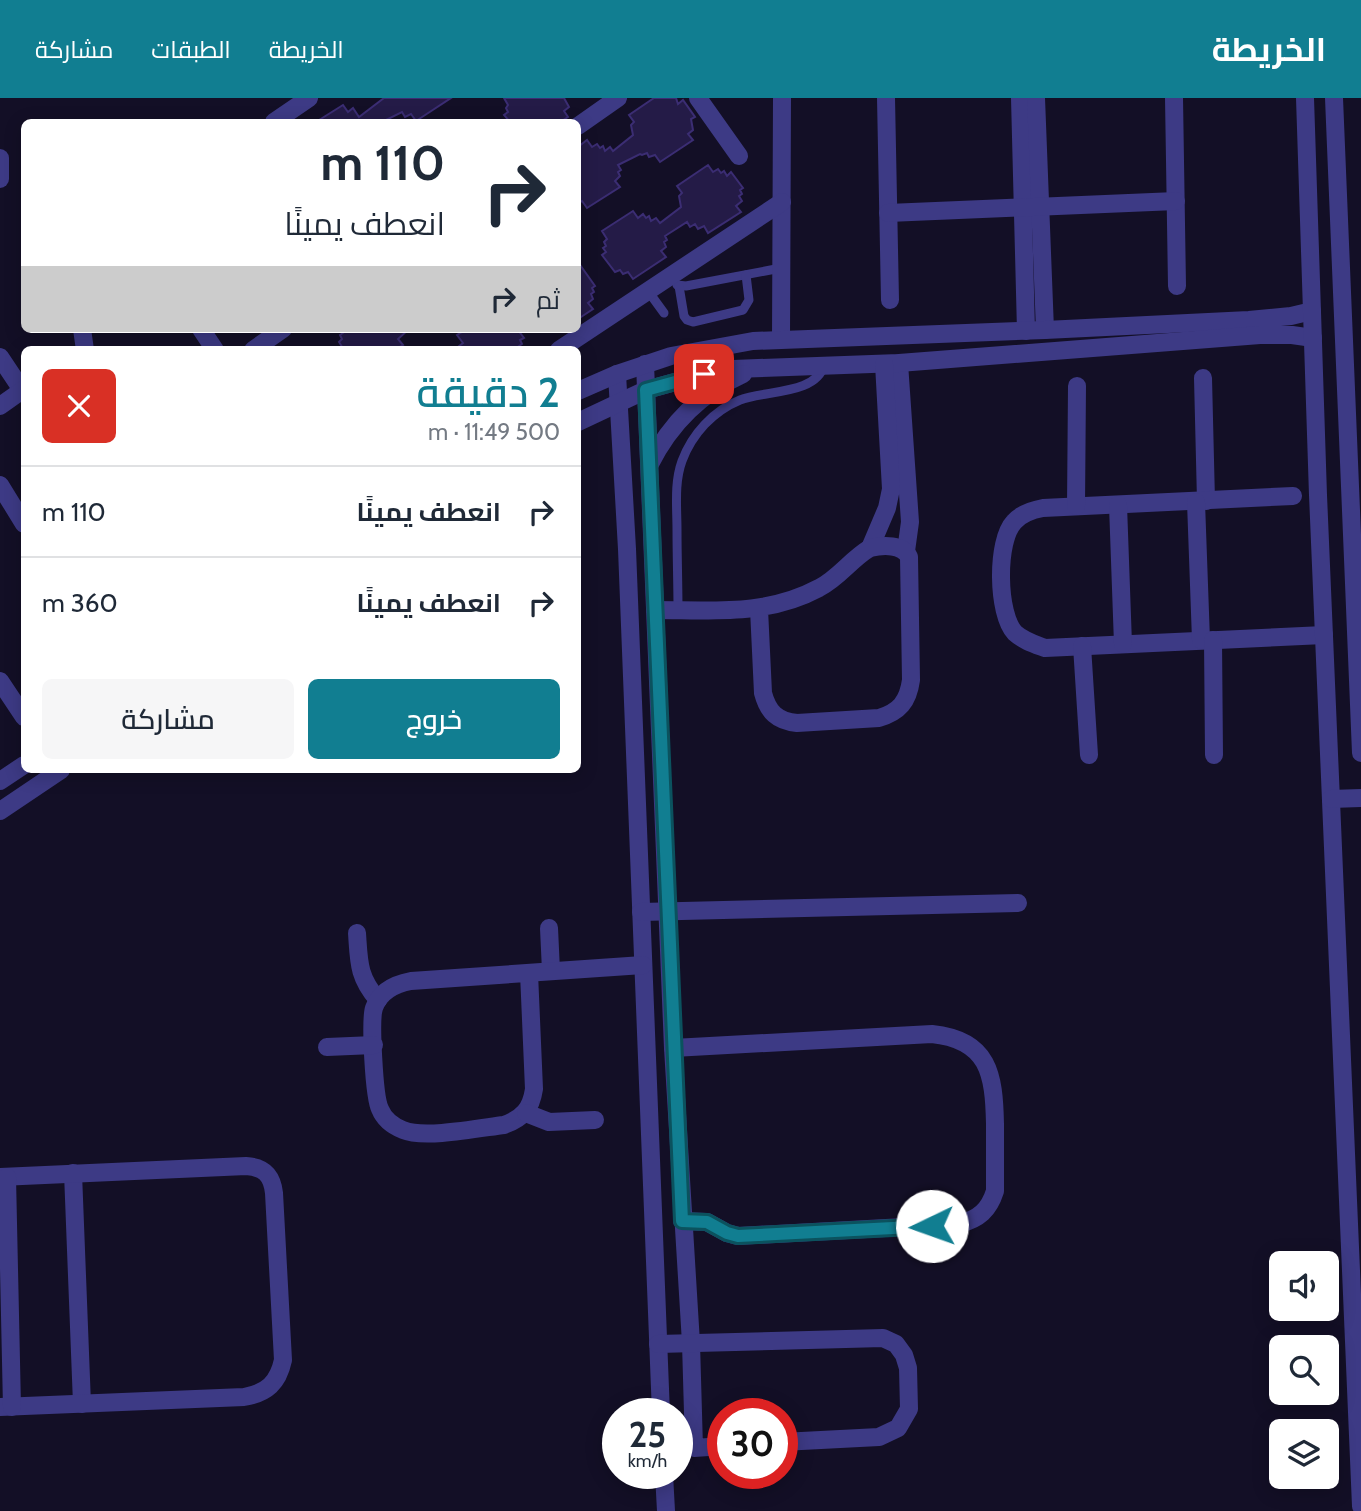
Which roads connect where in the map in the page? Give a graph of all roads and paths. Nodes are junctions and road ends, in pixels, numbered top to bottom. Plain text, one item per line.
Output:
1 (309, 98) edge
2 (618, 98) edge
3 (698, 98) edge
4 (782, 98) edge
5 (886, 98) edge
6 (1020, 98) edge
7 (1037, 98) edge
8 (1174, 98) edge
9 (1305, 98) edge
10 (1334, 98) edge
11 (278, 119) edge
12 (581, 124) edge
13 (738, 156) dead end
14 (0, 158) edge
15 (0, 179) edge
16 (1176, 201) junction
17 (782, 202) junction
18 (1032, 206) junction
19 (888, 213) junction
20 (781, 268) junction
21 (746, 275) junction
22 (673, 282) junction
23 (1177, 286) dead end
24 (648, 291) junction
25 (890, 300) dead end
26 (1312, 311) junction
27 (664, 313) dead end
28 (1045, 330) junction
29 (1026, 331) junction
30 (277, 333) edge
31 (1313, 338) junction
32 (781, 339) junction
33 (259, 346) edge
34 (565, 346) edge
35 (0, 357) edge
36 (891, 363) junction
37 (645, 364) junction
38 (824, 365) junction
39 (763, 367) junction
40 (617, 374) junction
41 (1203, 378) dead end
42 (21, 386) edge
43 (1077, 386) dead end
44 (21, 390) edge
45 (581, 390) edge
46 (646, 390) junction
47 (619, 401) junction
48 (0, 406) edge
49 (581, 420) edge
50 (650, 464) junction
51 (0, 485) edge
52 (1293, 496) dead end
53 (1201, 501) junction
54 (1118, 505) junction
55 (1076, 506) junction
56 (21, 516) edge
57 (870, 548) junction
58 (906, 551) junction
59 (759, 609) junction
60 (655, 610) junction
61 (678, 610) junction
62 (1324, 635) junction
63 (1207, 640) junction
64 (1124, 644) junction
65 (1082, 646) junction
66 (0, 681) edge
67 (21, 712) edge
68 (1361, 753) edge
69 (1214, 754) dead end
70 (1089, 755) dead end
71 (21, 767) edge
72 (57, 773) edge
73 (0, 781) edge
74 (1361, 798) edge
75 (1331, 799) junction
76 (0, 811) edge
77 (1018, 903) dead end
78 (642, 912) junction
79 (668, 912) junction
80 (549, 928) dead end
81 (357, 933) dead end
82 (643, 965) junction
83 (551, 971) junction
84 (529, 973) junction
85 (378, 1000) junction
86 (374, 1045) junction
87 (327, 1047) dead end
88 (673, 1048) junction
89 (526, 1113) junction
90 (595, 1120) dead end
91 (73, 1174) junction
92 (4, 1177) edge
93 (682, 1221) junction
94 (691, 1343) junction
95 (658, 1344) junction
96 (660, 1398) edge
97 (82, 1404) junction
98 (6, 1407) edge
99 (798, 1442) edge
100 (707, 1447) edge
101 (665, 1489) edge
102 (1361, 1506) edge
103 (666, 1511) edge

1 - 11 street
2 - 12 street
3 - 13 street
4 - 17 street
5 - 19 street
6 - 18 street
7 - 18 street
8 - 16 street
9 - 26 street
10 - 68 street
14 - 15 street
16 - 18 street
16 - 23 street
17 - 20 street
17 - 22 street
18 - 19 street
18 - 28 street
18 - 29 street
19 - 25 street
20 - 21 lane
20 - 32 street
21 - 22 lane
21 - 22 lane
22 - 24 street
24 - 27 lane
24 - 34 street
26 - 28 street
26 - 31 street
28 - 29 street
29 - 32 street
30 - 33 street
31 - 36 street
31 - 62 street
32 - 37 street
35 - 42 street
36 - 38 street
36 - 57 street
36 - 58 street
37 - 40 street
37 - 46 street
38 - 39 street
38 - 61 lane
39 - 46 street
39 - 50 street
40 - 45 street
40 - 47 street
41 - 53 street
43 - 55 street
44 - 48 street
46 - 47 street
46 - 50 street
47 - 49 street
47 - 78 street
50 - 60 street
51 - 56 street
52 - 53 street
53 - 54 street
53 - 63 street
54 - 55 street
54 - 64 street
55 - 65 street
57 - 58 street
57 - 59 street
58 - 59 street
59 - 61 street
60 - 61 street
60 - 79 street
62 - 63 street
62 - 75 street
63 - 64 street
63 - 69 street
64 - 65 street
65 - 70 street
66 - 67 street
71 - 73 street
72 - 76 street
74 - 75 street
75 - 102 street
77 - 79 street
78 - 79 street
78 - 82 street
79 - 88 street
80 - 83 street
81 - 85 street
82 - 83 street
82 - 95 street
83 - 84 street
84 - 85 street
84 - 89 street
85 - 86 street
86 - 87 street
86 - 89 street
88 - 93 street
88 - 93 street
89 - 90 street
91 - 92 street
91 - 97 street
91 - 97 street
92 - 98 street
93 - 94 street
94 - 95 street
94 - 99 street
94 - 100 street
95 - 96 street
97 - 98 street
101 - 103 street

